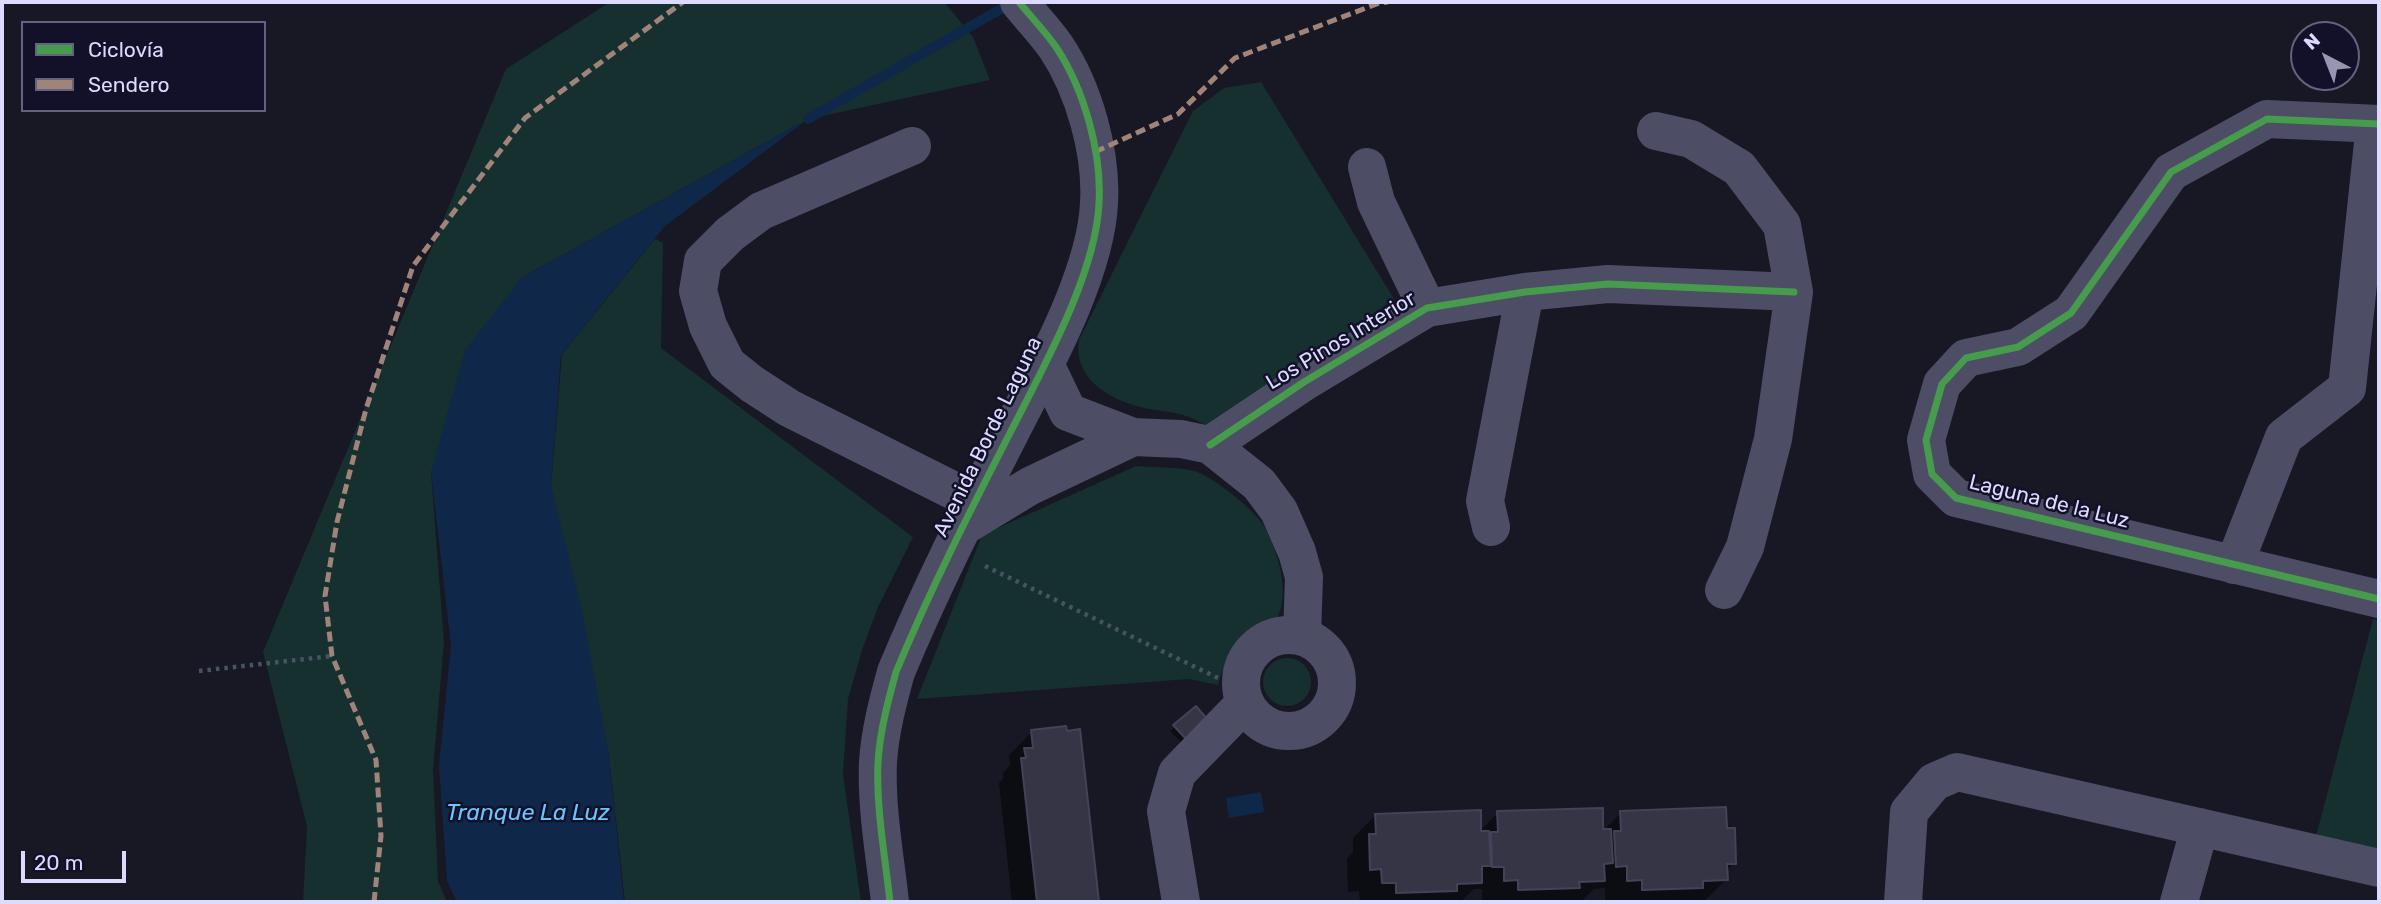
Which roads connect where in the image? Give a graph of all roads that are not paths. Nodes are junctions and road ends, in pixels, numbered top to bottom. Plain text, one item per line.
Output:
1 (1020, 2) edge
2 (2377, 124) edge
3 (1656, 131) dead end
4 (912, 146) dead end
5 (1367, 167) dead end
6 (1525, 292) junction
7 (1794, 292) junction
8 (1427, 308) junction
9 (1045, 364) junction
10 (1068, 412) junction
11 (1015, 422) junction
12 (1133, 437) junction
13 (1210, 445) junction
14 (1030, 486) junction
15 (971, 512) junction
16 (1492, 527) dead end
17 (2234, 565) junction
18 (1724, 590) dead end
19 (2379, 599) edge
20 (1302, 636) junction
21 (1242, 696) junction
22 (2200, 827) junction
23 (2379, 868) edge
24 (890, 902) edge
25 (1181, 902) edge
26 (1903, 902) edge
27 (2179, 902) edge

1 - 9 street, Avenida Borde Laguna
2 - 17 street, Laguna de la Luz
2 - 17 street, Laguna de la Luz
3 - 7 street
4 - 15 street
5 - 8 street, Los Pinos Interior
6 - 7 street, Los Pinos Interior
6 - 8 street, Los Pinos Interior
6 - 16 street
7 - 18 street
8 - 13 street, Los Pinos Interior
9 - 10 street
9 - 11 street, Avenida Borde Laguna
10 - 11 street
10 - 12 street
11 - 15 street, Avenida Borde Laguna
12 - 13 street
12 - 14 street
13 - 20 street
14 - 15 street
14 - 15 street
15 - 24 street, Avenida Borde Laguna
17 - 19 street, Laguna de la Luz
20 - 21 street
20 - 21 street
21 - 25 street
22 - 23 street
22 - 26 street
22 - 27 street

